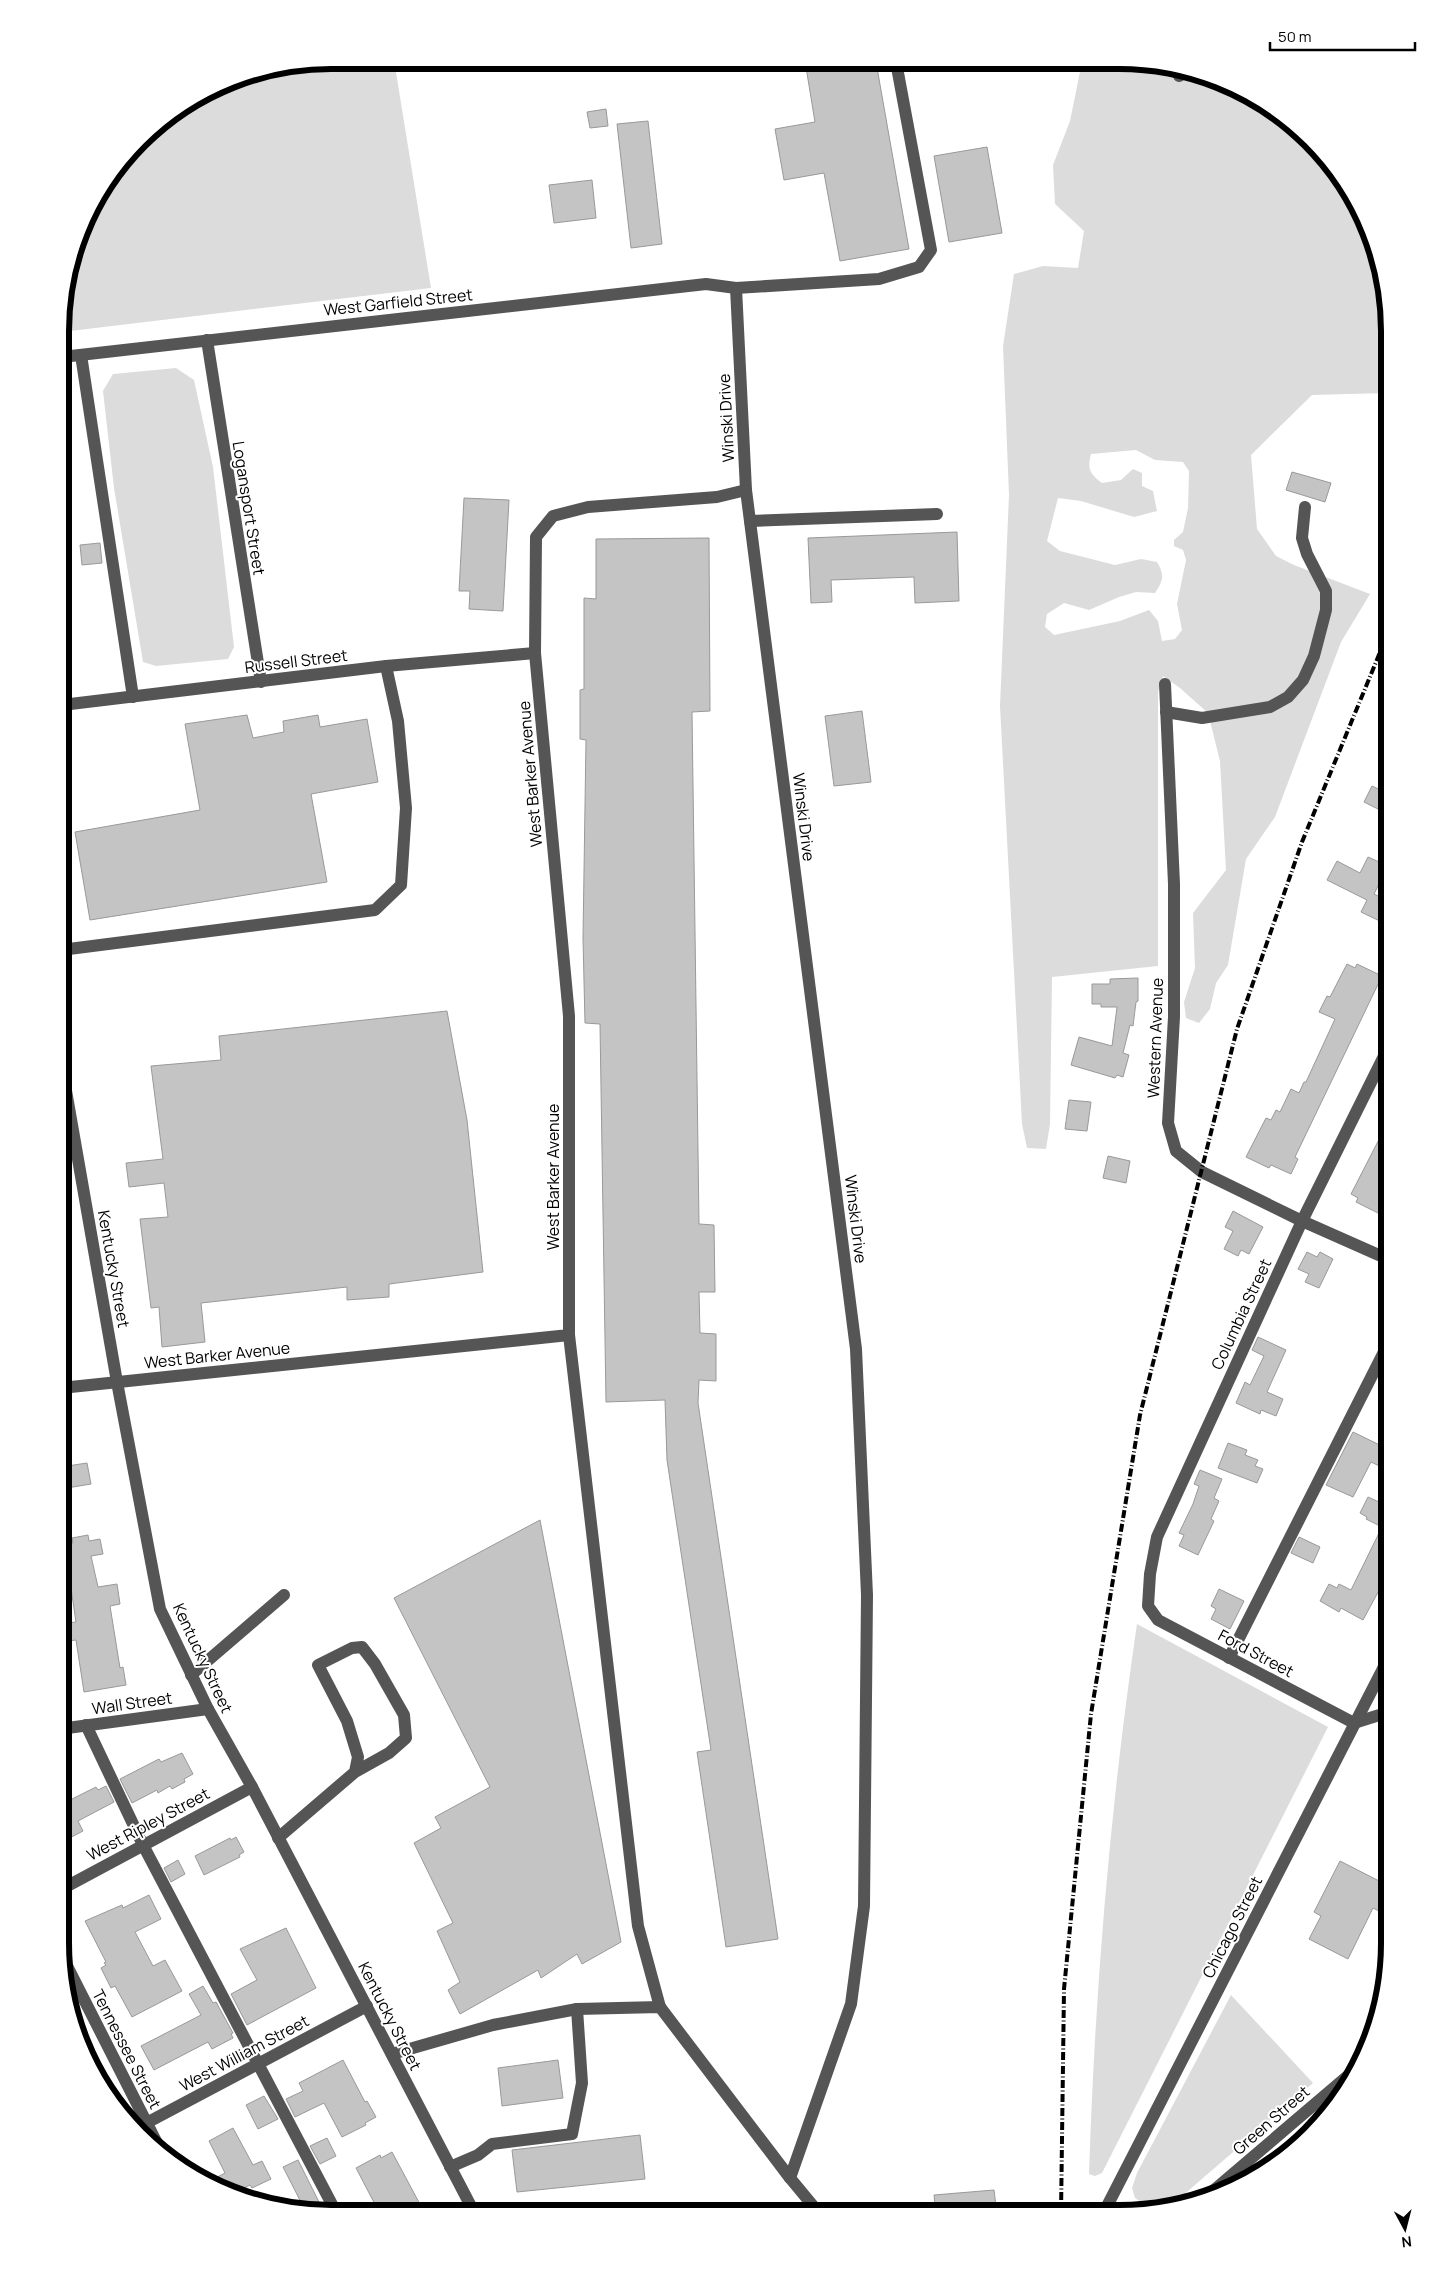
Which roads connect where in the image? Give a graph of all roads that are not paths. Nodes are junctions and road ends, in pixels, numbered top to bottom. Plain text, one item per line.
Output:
1 (897, 69) edge
2 (736, 288) junction
3 (206, 340) junction
4 (81, 355) junction
5 (69, 356) edge
6 (746, 490) junction
7 (1305, 507) dead end
8 (937, 514) dead end
9 (750, 521) junction
10 (535, 653) junction
11 (386, 666) junction
12 (261, 682) junction
13 (1165, 684) dead end
14 (133, 697) junction
15 (69, 704) edge
16 (1166, 712) junction
17 (69, 949) edge
18 (1381, 1062) edge
19 (69, 1108) edge
20 (1302, 1222) junction
21 (1381, 1256) edge
22 (569, 1335) junction
23 (1381, 1358) edge
24 (117, 1382) junction
25 (69, 1387) edge
26 (284, 1595) dead end
27 (1148, 1606) joint
28 (1229, 1658) junction
29 (1381, 1672) edge
30 (191, 1675) junction
31 (208, 1709) junction
32 (1381, 1715) edge
33 (1354, 1723) junction
34 (86, 1725) junction
35 (69, 1728) edge
36 (355, 1772) junction
37 (252, 1787) junction
38 (278, 1838) junction
39 (143, 1845) junction
40 (69, 1885) edge
41 (71, 1974) edge
42 (367, 2006) junction
43 (660, 2007) junction
44 (576, 2008) junction
45 (392, 2054) junction
46 (259, 2063) junction
47 (1342, 2081) edge
48 (140, 2122) edge
49 (143, 2125) edge
50 (450, 2167) junction
51 (790, 2178) junction
52 (1219, 2185) edge
53 (332, 2205) edge
54 (470, 2205) edge
55 (812, 2205) edge
56 (1108, 2205) edge

1 - 2 street, West Garfield Street
2 - 3 street, West Garfield Street
2 - 6 street, Winski Drive
3 - 4 street, West Garfield Street
3 - 12 street, Logansport Street
4 - 5 street, West Garfield Street
4 - 14 street
6 - 9 street, Winski Drive
6 - 10 street, West Barker Avenue
7 - 16 street
8 - 9 street
9 - 51 street, Winski Drive
10 - 11 street, Russell Street
10 - 22 street, West Barker Avenue
11 - 12 street, Russell Street
11 - 17 street
12 - 14 street, Russell Street
13 - 16 street, Western Avenue
14 - 15 street, Russell Street
16 - 20 street, Western Avenue
18 - 20 street, Columbia Street
19 - 24 street, Kentucky Street
20 - 21 street, Western Avenue
20 - 27 street, Columbia Street
22 - 24 street, West Barker Avenue
22 - 43 street
23 - 28 street
24 - 25 street, West Barker Avenue
24 - 30 street, Kentucky Street
26 - 30 street
27 - 28 street, Ford Street
28 - 33 street, Ford Street
29 - 33 street, Chicago Street
30 - 31 street, Kentucky Street
31 - 34 street, Wall Street
31 - 37 street, Kentucky Street
32 - 33 street
33 - 56 street, Chicago Street
34 - 35 street, Wall Street
34 - 39 street
36 - 36 street
36 - 38 street
37 - 38 street, Kentucky Street
37 - 39 street, West Ripley Street
38 - 42 street, Kentucky Street
39 - 40 street, West Ripley Street
39 - 46 street
41 - 48 street, Tennessee Street
42 - 45 street, Kentucky Street
42 - 46 street, West William Street
43 - 44 street
43 - 51 street
44 - 45 street
44 - 50 street
45 - 50 street, Kentucky Street
46 - 49 street, West William Street
46 - 53 street
47 - 52 street, Green Street
50 - 54 street, Kentucky Street
51 - 55 street

